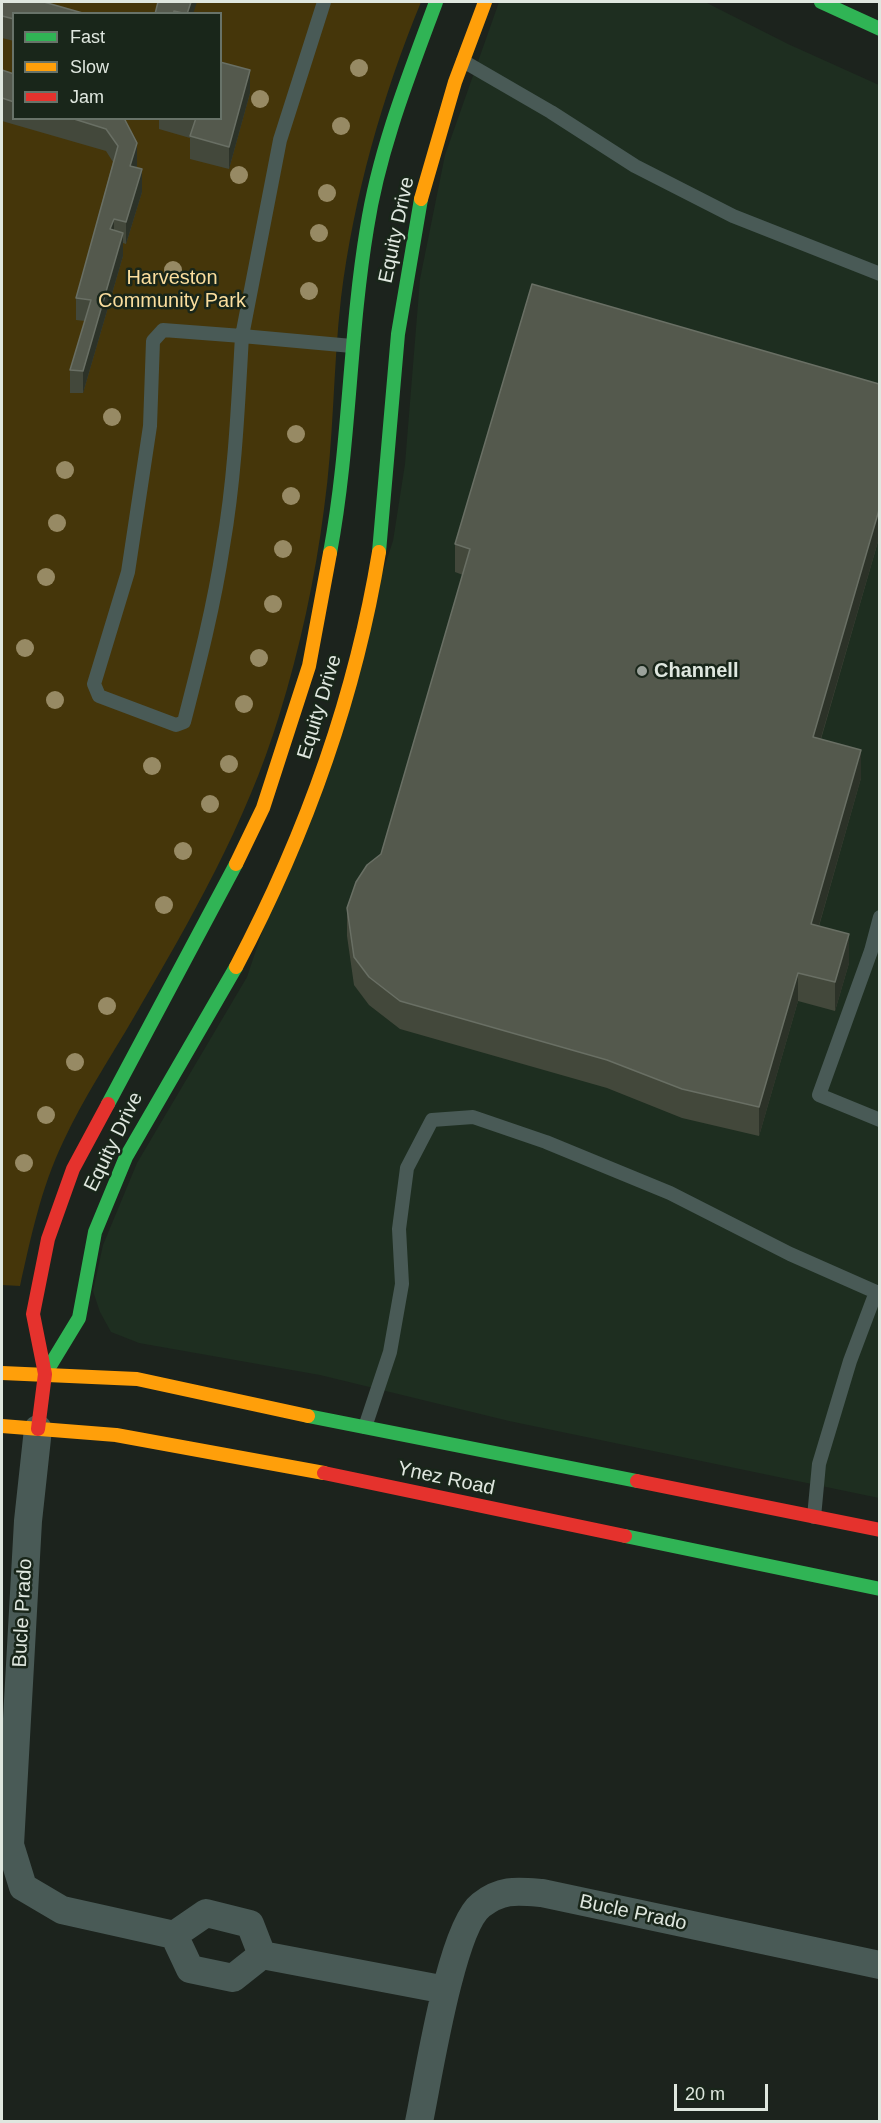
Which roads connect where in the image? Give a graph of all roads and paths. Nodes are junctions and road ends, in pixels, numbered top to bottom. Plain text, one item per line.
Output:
1 (324, 2) edge
2 (436, 2) edge
3 (485, 2) edge
4 (821, 2) edge
5 (879, 28) edge
6 (463, 61) junction
7 (879, 274) edge
8 (242, 336) junction
9 (352, 346) junction
10 (879, 917) edge
11 (879, 1120) edge
12 (878, 1285) edge
13 (2, 1373) edge
14 (45, 1374) junction
15 (2, 1426) edge
16 (365, 1427) junction
17 (38, 1429) junction
18 (814, 1517) junction
19 (879, 1530) edge
20 (879, 1589) edge
21 (174, 1935) junction
22 (262, 1955) junction
23 (879, 1965) edge
24 (446, 1990) junction
25 (419, 2121) edge

1 - 8 lane
2 - 9 street, Equity Drive
3 - 6 street, Equity Drive
4 - 5 street
6 - 7 lane
6 - 14 street, Equity Drive
8 - 8 lane
8 - 9 lane
9 - 14 street, Equity Drive
10 - 11 lane
12 - 16 lane
12 - 18 lane
13 - 14 street, Ynez Road
14 - 16 street, Ynez Road
14 - 17 street, Equity Drive
15 - 17 street, Ynez Road
16 - 18 street, Ynez Road
17 - 20 street, Ynez Road
17 - 21 street, Bucle Prado
18 - 19 street, Ynez Road
21 - 22 street
21 - 22 street
22 - 24 street
23 - 24 street, Bucle Prado
24 - 25 street, Bucle Prado

